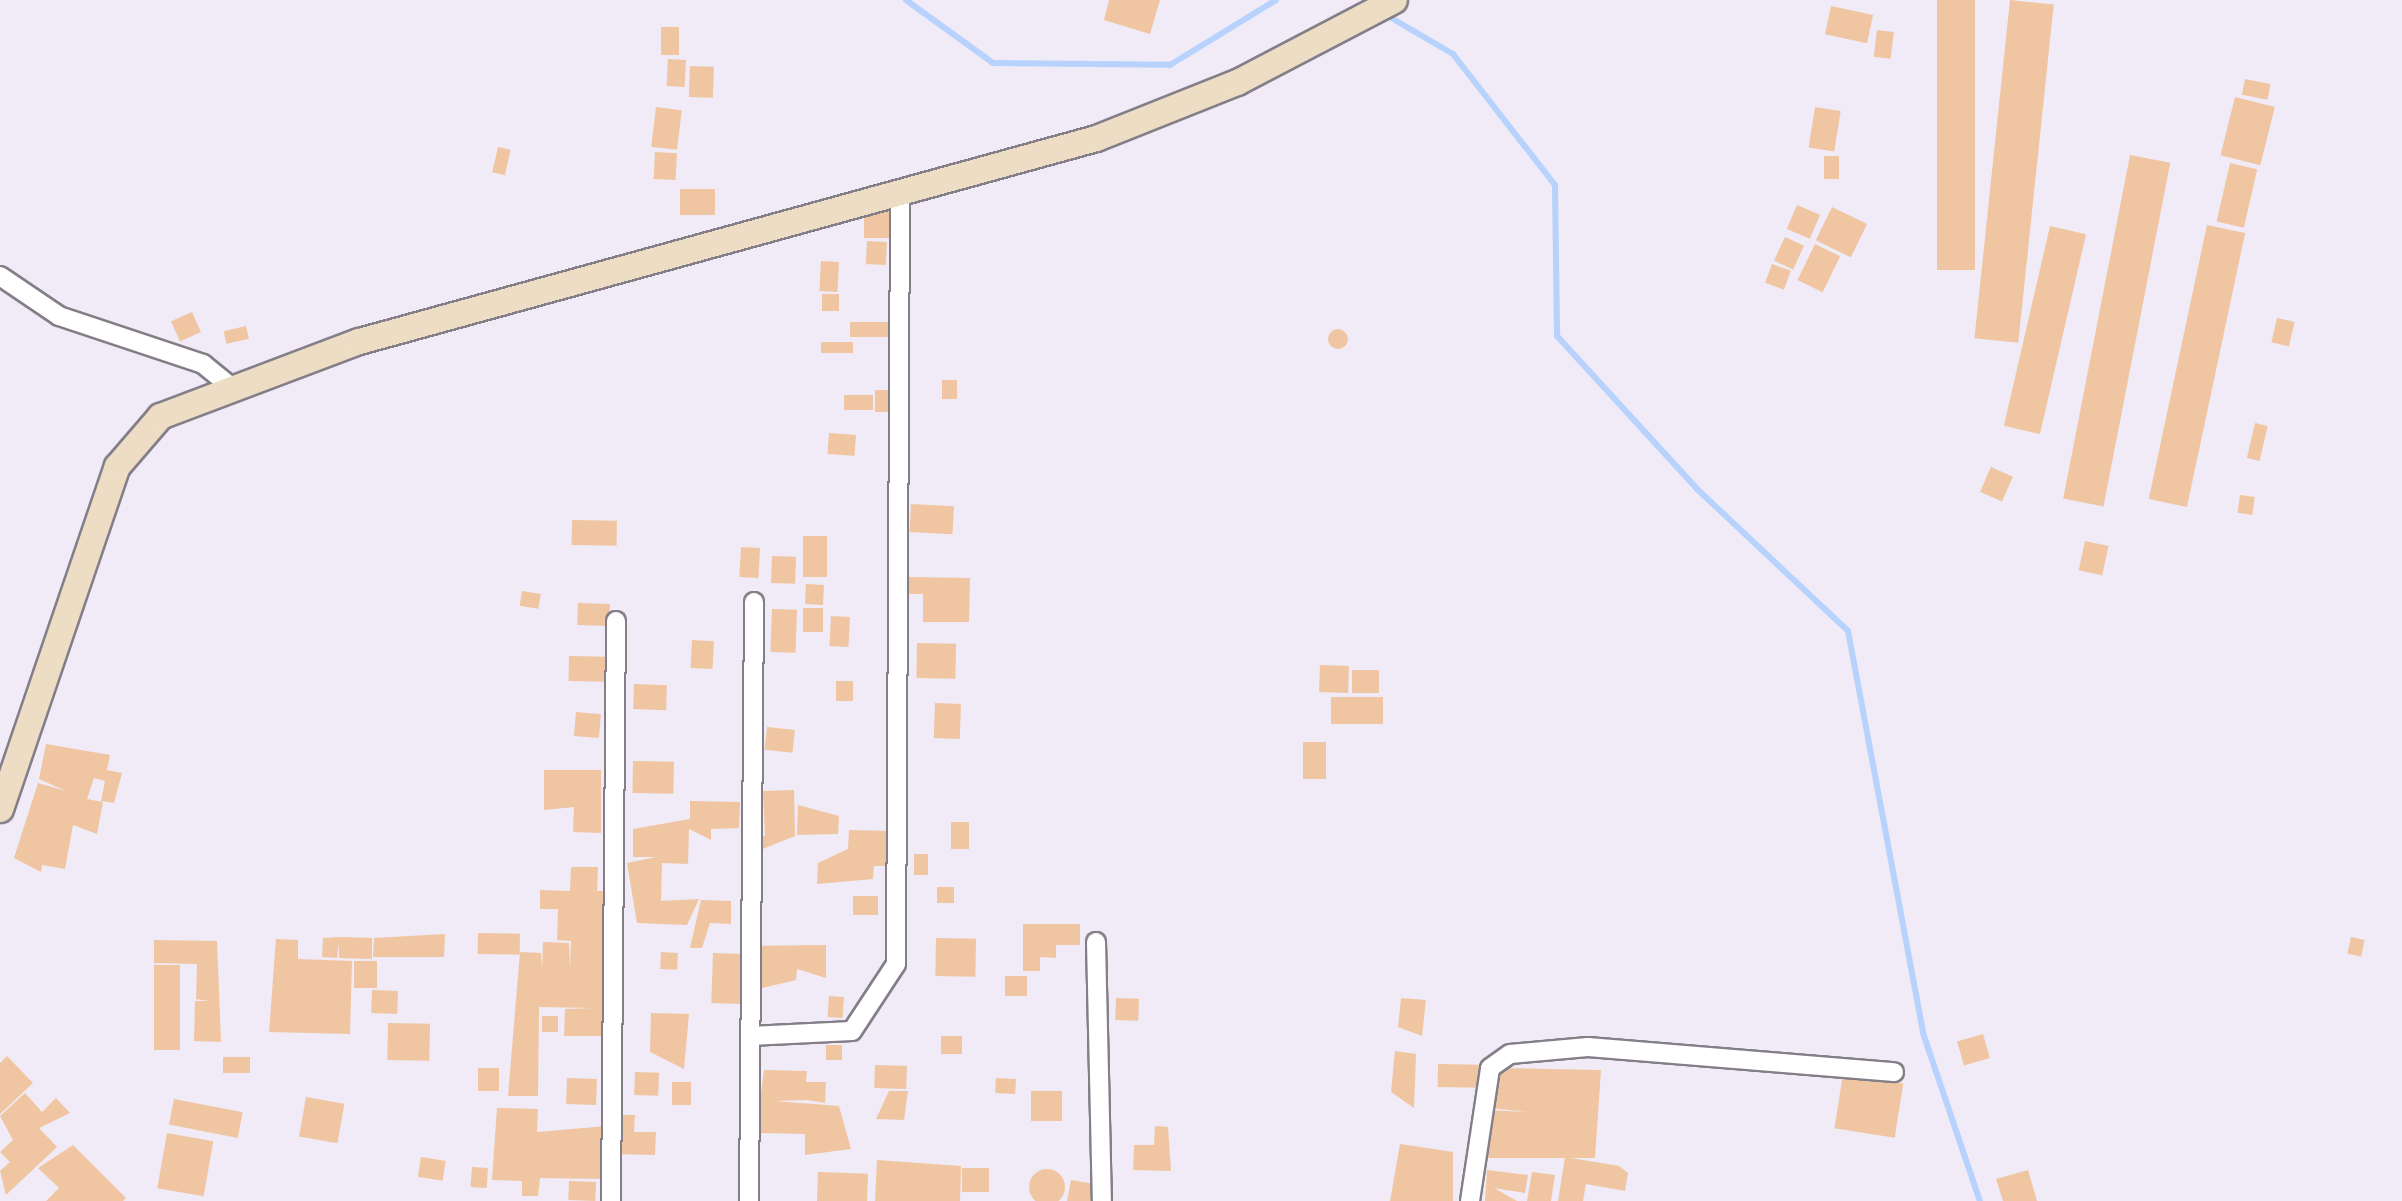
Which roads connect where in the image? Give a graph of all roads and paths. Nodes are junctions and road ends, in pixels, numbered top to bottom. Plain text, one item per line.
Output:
1 (1390, 3) edge
2 (900, 192) junction
3 (0, 276) edge
4 (228, 384) junction
5 (754, 602) dead end
6 (616, 621) dead end
7 (0, 808) edge
8 (1096, 942) dead end
9 (750, 1036) junction
10 (1894, 1072) dead end
11 (611, 1201) edge
12 (749, 1201) edge
13 (1102, 1201) edge
14 (1470, 1201) edge

1 - 2 street
2 - 4 street
2 - 9 street
3 - 4 street
4 - 7 street
5 - 9 street
6 - 11 street
8 - 13 street
9 - 12 street
10 - 14 street

